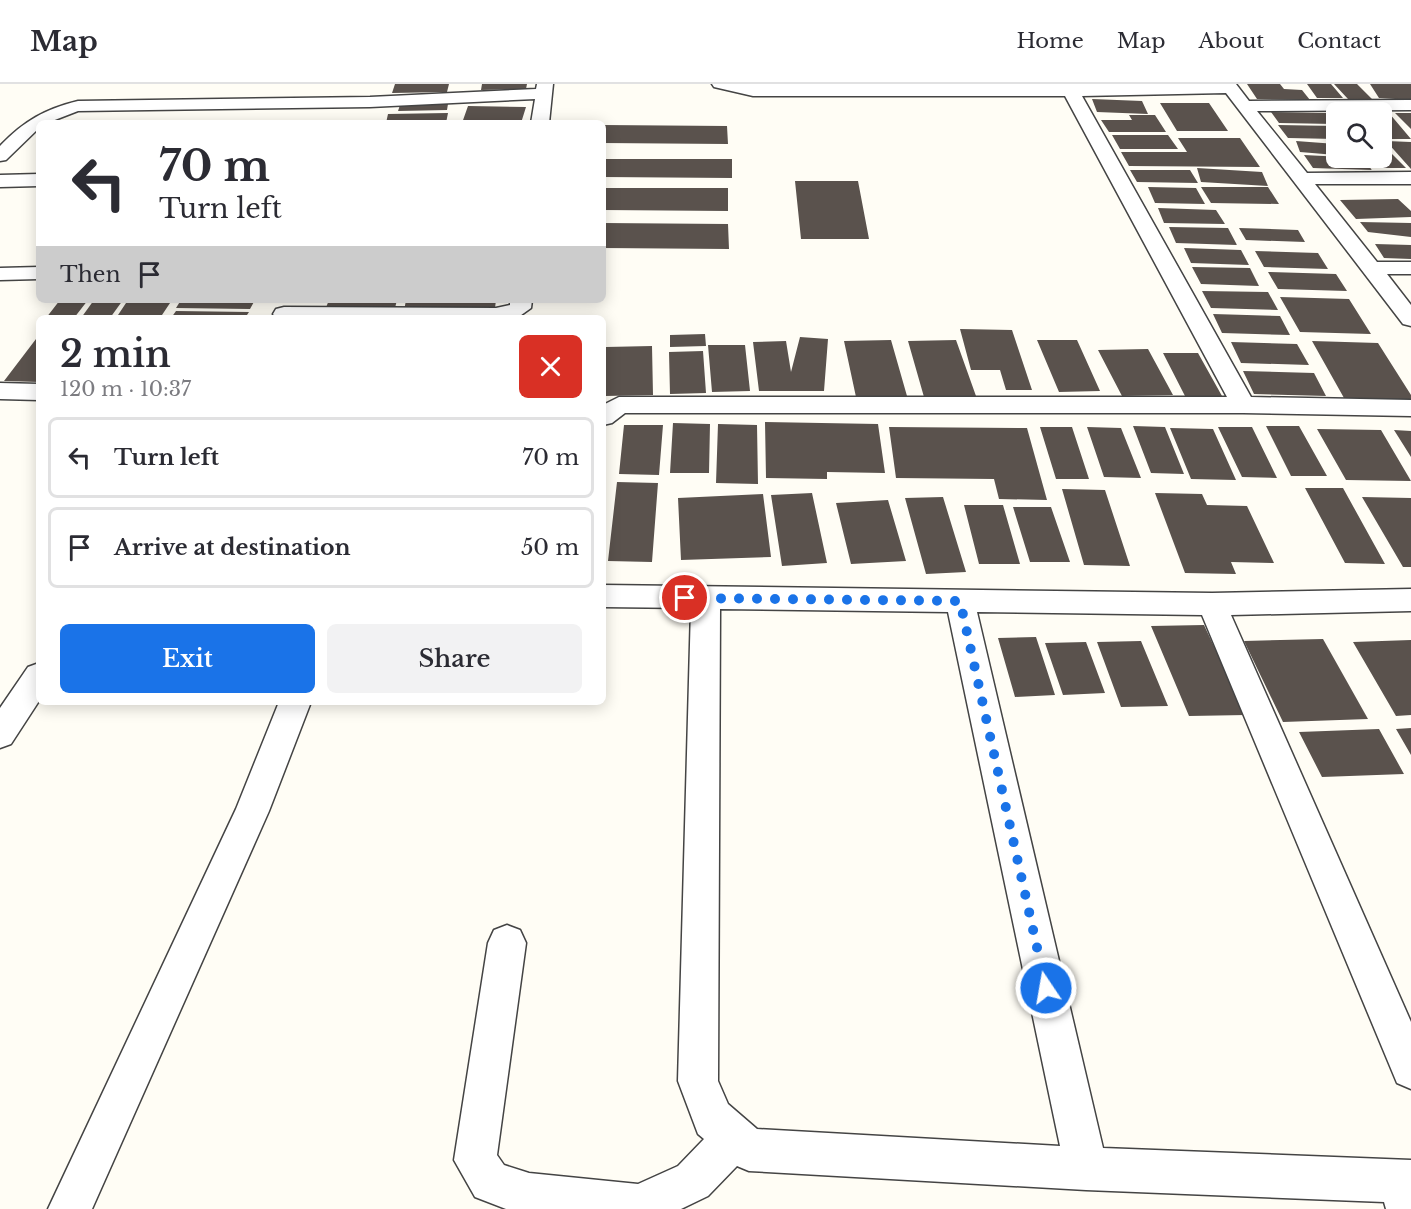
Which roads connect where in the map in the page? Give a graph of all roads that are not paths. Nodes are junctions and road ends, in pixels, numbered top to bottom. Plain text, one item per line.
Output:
1 (376, 84) edge
2 (720, 84) edge
3 (1228, 86) edge
4 (544, 89) edge
5 (1071, 91) junction
6 (370, 102) junction
7 (1411, 105) edge
8 (1244, 106) junction
9 (37, 120) edge
10 (362, 120) edge
11 (540, 120) edge
12 (36, 121) edge
13 (0, 156) edge
14 (1411, 178) edge
15 (1302, 179) junction
16 (36, 180) edge
17 (0, 181) edge
18 (1372, 267) junction
19 (1411, 268) edge
20 (36, 273) edge
21 (0, 274) edge
22 (521, 303) edge
23 (286, 311) edge
24 (496, 315) edge
25 (496, 315) edge
26 (1411, 319) edge
27 (0, 391) edge
28 (36, 392) edge
29 (1243, 405) junction
30 (1411, 408) edge
31 (606, 415) edge
32 (606, 596) edge
33 (706, 598) junction
34 (1411, 600) edge
35 (960, 601) junction
36 (1212, 604) junction
37 (36, 680) edge
38 (294, 705) edge
39 (0, 734) edge
40 (507, 943) dead end
41 (1411, 1069) edge
42 (734, 1138) junction
43 (1086, 1169) junction
44 (1405, 1191) edge
45 (70, 1209) edge

1 - 6 street
2 - 5 street
3 - 5 street
3 - 8 street
4 - 6 street
4 - 11 street
5 - 29 street
6 - 9 street
6 - 10 street
7 - 8 street
8 - 15 street
12 - 13 street
14 - 15 street
15 - 18 street
16 - 17 street
18 - 19 street
18 - 26 street
20 - 21 street
22 - 24 street
23 - 25 street
27 - 28 street
29 - 30 street
29 - 31 street
32 - 33 street
33 - 35 street
33 - 42 street
34 - 36 street
35 - 36 street
35 - 43 street
36 - 41 street
37 - 39 street
38 - 45 street
40 - 42 street
42 - 43 street
43 - 44 street

